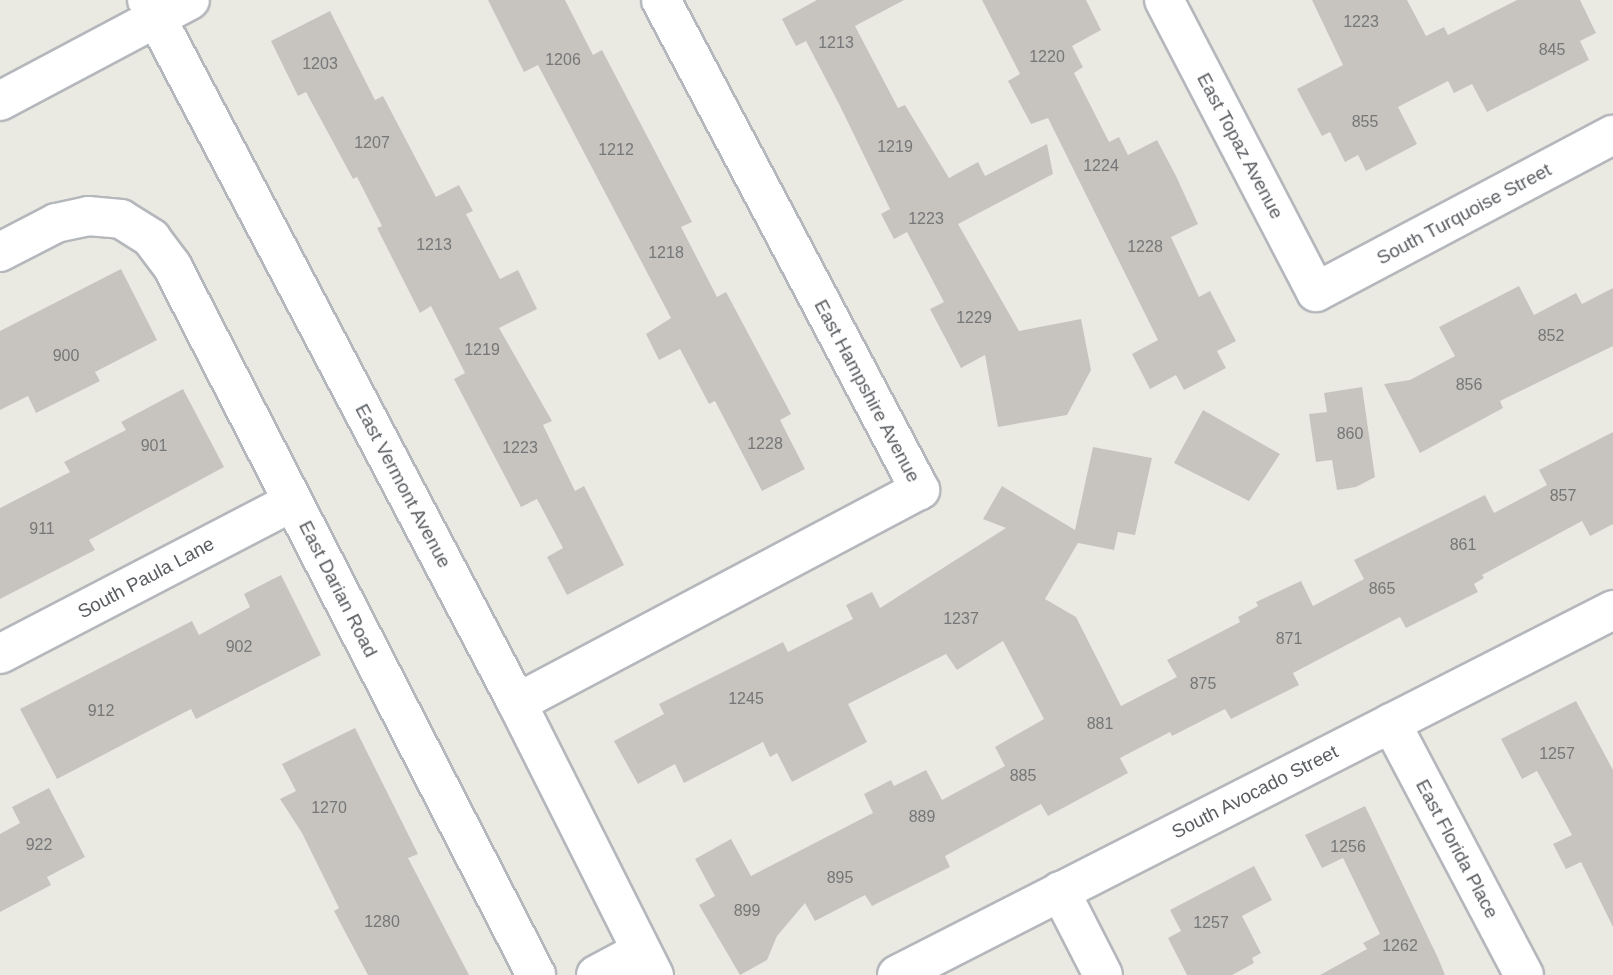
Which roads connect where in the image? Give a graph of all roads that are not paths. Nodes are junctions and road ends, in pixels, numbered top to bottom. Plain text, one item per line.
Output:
1 (190, 0) edge
2 (661, 0) edge
3 (1164, 0) edge
4 (151, 9) edge
5 (0, 101) edge
6 (1613, 135) edge
7 (0, 252) edge
8 (1316, 292) joint
9 (292, 502) junction
10 (1613, 610) edge
11 (0, 654) edge
12 (517, 703) junction
13 (1391, 723) junction
14 (1060, 891) junction
15 (648, 963) edge
16 (536, 975) edge
17 (596, 975) edge
18 (897, 975) edge
19 (1103, 975) edge
20 (1524, 975) edge

1 - 4 street
2 - 12 street, East Hampshire Avenue
3 - 8 street, East Topaz Avenue
4 - 5 street
4 - 12 street, East Vermont Avenue
6 - 8 street, South Turquoise Street
7 - 9 street, East Darian Road
9 - 11 street, South Paula Lane
9 - 16 street, East Darian Road
10 - 13 street, South Avocado Street
12 - 15 street, East Vermont Avenue
13 - 14 street, South Avocado Street
13 - 20 street, East Florida Place
14 - 18 street, South Avocado Street
14 - 19 street
15 - 17 street

